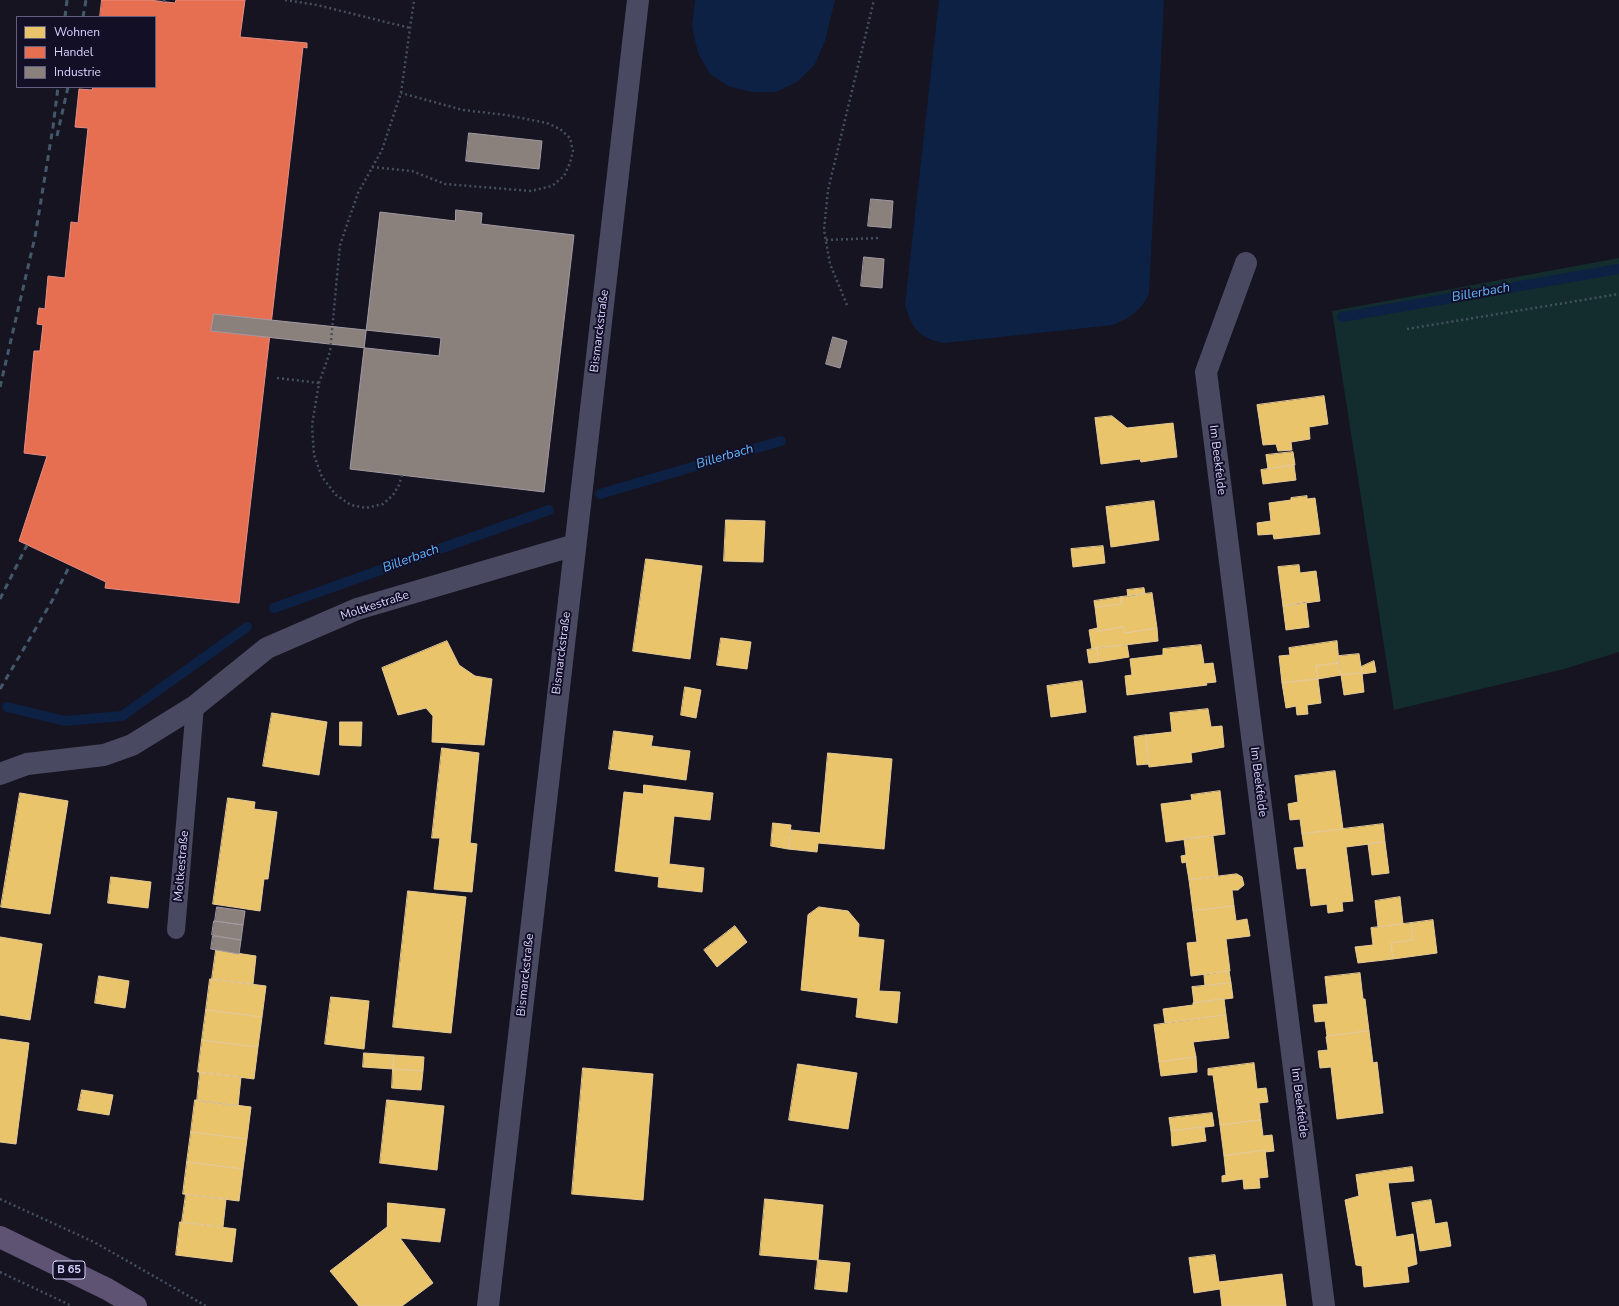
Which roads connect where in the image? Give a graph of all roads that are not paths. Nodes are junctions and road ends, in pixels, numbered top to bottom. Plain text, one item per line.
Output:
1 (638, 0) edge
2 (1246, 263) dead end
3 (575, 545) junction
4 (195, 706) junction
5 (0, 774) edge
6 (176, 930) dead end
7 (0, 1237) edge
8 (136, 1306) edge
9 (488, 1306) edge
10 (1324, 1306) edge

1 - 3 street, Bismarckstraße
2 - 10 street, Im Beekfelde
3 - 4 street, Moltkestraße
3 - 9 street, Bismarckstraße
4 - 5 street, Moltkestraße
4 - 6 lane, Moltkestraße
7 - 8 main road, B 65

